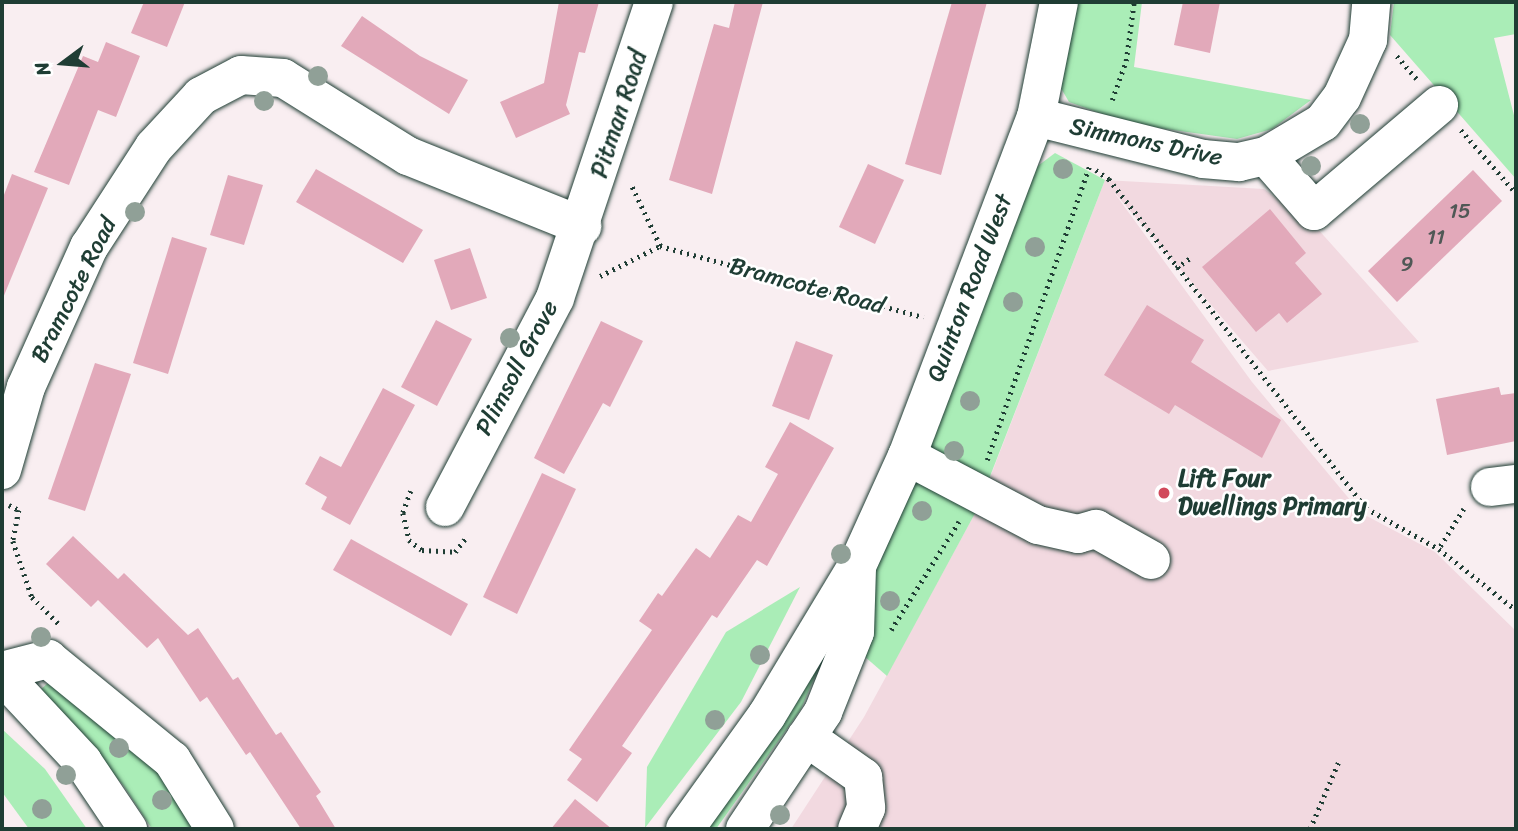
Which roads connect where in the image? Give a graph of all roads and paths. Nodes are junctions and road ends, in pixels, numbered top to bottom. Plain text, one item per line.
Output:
1 (654, 2) edge
2 (1059, 2) edge
3 (1134, 2) edge
4 (1371, 2) edge
5 (1439, 105) dead end
6 (1036, 117) junction
7 (1095, 150) junction
8 (1266, 156) junction
9 (626, 174) dead end
10 (582, 226) junction
11 (660, 246) junction
12 (1192, 257) dead end
13 (1176, 268) junction
14 (555, 298) junction
15 (955, 326) junction
16 (907, 456) junction
17 (2, 470) edge
18 (1494, 491) edge
19 (976, 492) junction
20 (444, 507) dead end
21 (1439, 549) junction
22 (1152, 560) dead end
23 (857, 566) junction
24 (1516, 610) edge
25 (888, 634) dead end
26 (2, 673) edge
27 (806, 737) junction
28 (1338, 763) dead end
29 (128, 829) edge
30 (215, 829) edge
31 (685, 829) edge
32 (745, 829) edge
33 (858, 829) edge
34 (1310, 829) edge

1 - 10 street, Pitman Road
2 - 6 street, Quinton Road West
3 - 7 path
4 - 8 street, Simmons Drive
5 - 8 street
6 - 7 street, Simmons Drive
6 - 15 street, Quinton Road West
7 - 8 street, Simmons Drive
7 - 13 path
7 - 19 path
9 - 11 path
10 - 14 street, Plimsoll Grove
10 - 17 street, Bramcote Road
11 - 14 path
11 - 15 path, Bramcote Road
12 - 13 path
13 - 21 path
14 - 20 street, Plimsoll Grove
15 - 16 street, Quinton Road West
16 - 19 street
16 - 23 street, Quinton Road West
18 - 21 path
19 - 22 street
19 - 25 path
21 - 24 path
23 - 27 street, Quinton Road West
23 - 31 street, Quinton Road West
26 - 29 street
26 - 30 street
27 - 32 street, Quinton Road West
27 - 33 street
28 - 34 path

